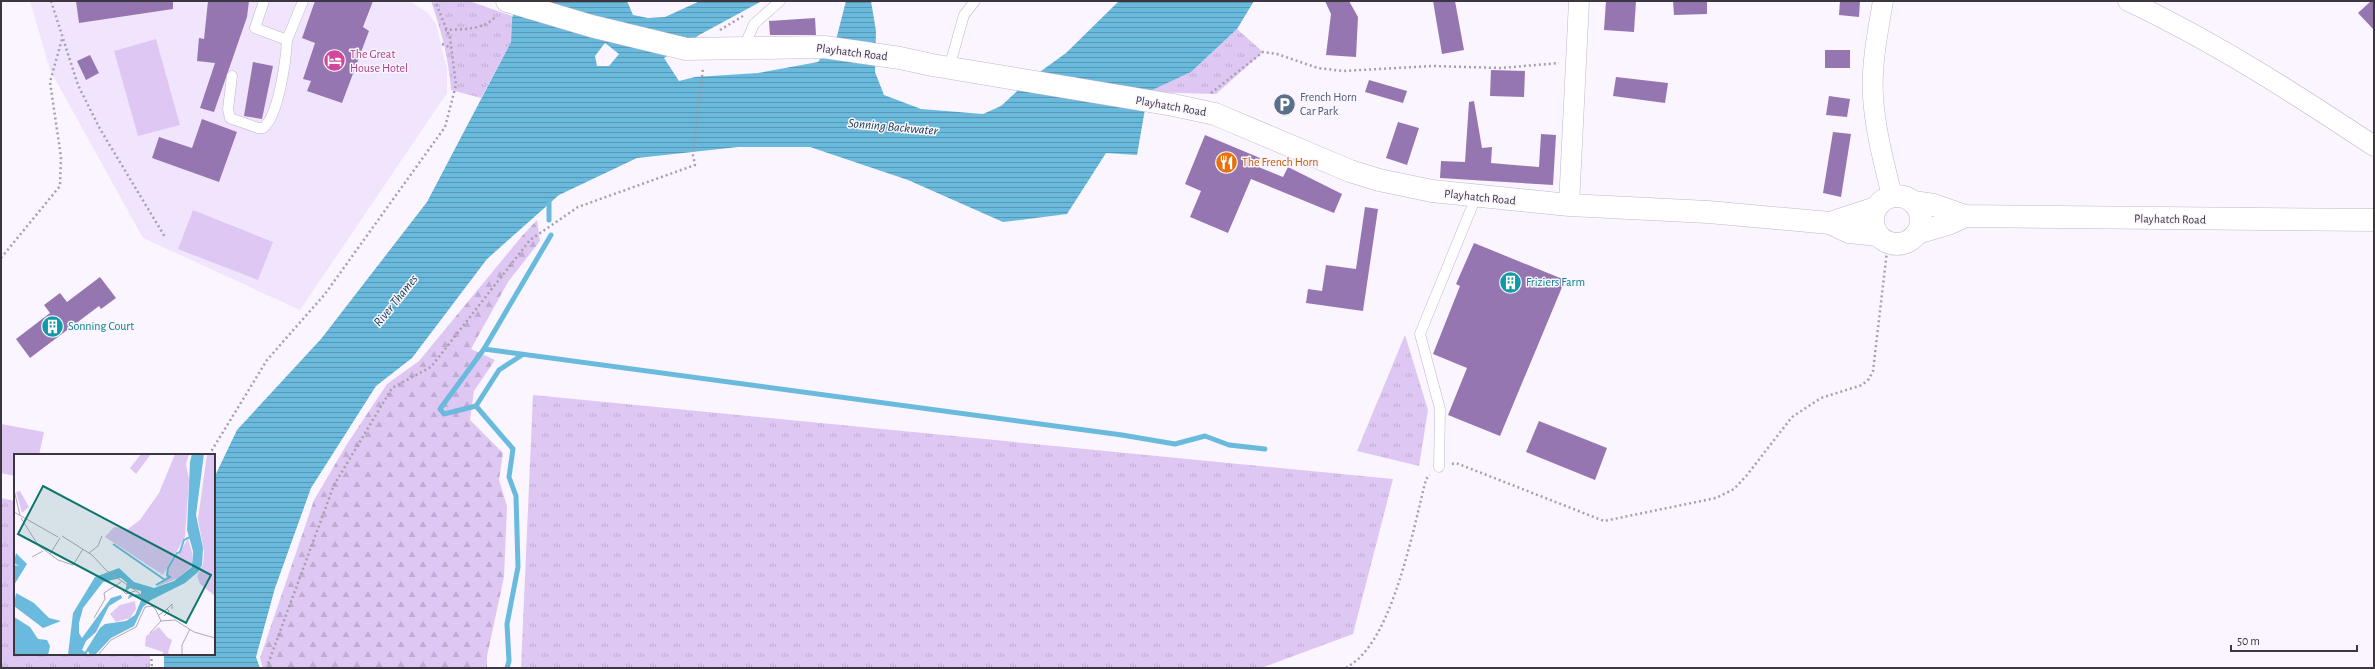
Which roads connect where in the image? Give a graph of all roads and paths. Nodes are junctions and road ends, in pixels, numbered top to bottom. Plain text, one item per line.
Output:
1 (51, 1) edge
2 (264, 1) edge
3 (303, 1) edge
4 (435, 1) edge
5 (780, 1) edge
6 (975, 1) edge
7 (1579, 1) edge
8 (1883, 1) edge
9 (2128, 1) edge
10 (502, 7) edge
11 (745, 14) dead end
12 (445, 30) junction
13 (62, 39) junction
14 (287, 40) junction
15 (442, 44) dead end
16 (744, 47) junction
17 (453, 49) junction
18 (706, 57) junction
19 (1577, 62) junction
20 (941, 67) junction
21 (232, 76) dead end
22 (1207, 94) dead end
23 (2374, 146) edge
24 (1476, 197) junction
25 (1884, 202) junction
26 (1913, 202) junction
27 (1569, 205) junction
28 (1965, 216) junction
29 (2374, 220) edge
30 (1830, 224) junction
31 (1917, 233) junction
32 (165, 237) dead end
33 (1883, 238) junction
34 (1, 258) edge
35 (210, 454) edge
36 (1439, 467) junction
37 (151, 655) edge
38 (152, 668) edge
39 (270, 668) edge
40 (1346, 668) edge

1 - 13 path
2 - 14 lane
3 - 14 lane
4 - 12 path
5 - 16 lane
6 - 20 lane
7 - 19 street
8 - 25 street
9 - 23 street
10 - 12 path
10 - 18 main road, Playhatch Road
11 - 18 path
12 - 17 path
13 - 32 path
13 - 34 path
14 - 21 lane
15 - 17 path
16 - 18 main road, Playhatch Road
16 - 20 main road, Playhatch Road
17 - 35 path
18 - 39 path
19 - 22 path
19 - 27 street
20 - 24 main road, Playhatch Road
24 - 27 main road, Playhatch Road
24 - 36 lane
25 - 26 main road
25 - 30 main road, Playhatch Road
25 - 33 main road
26 - 28 main road, Playhatch Road
26 - 31 main road
27 - 30 main road, Playhatch Road
28 - 29 main road, Playhatch Road
28 - 31 main road, Playhatch Road
30 - 33 main road, Playhatch Road
31 - 33 main road
33 - 36 path
36 - 40 path
37 - 38 path

